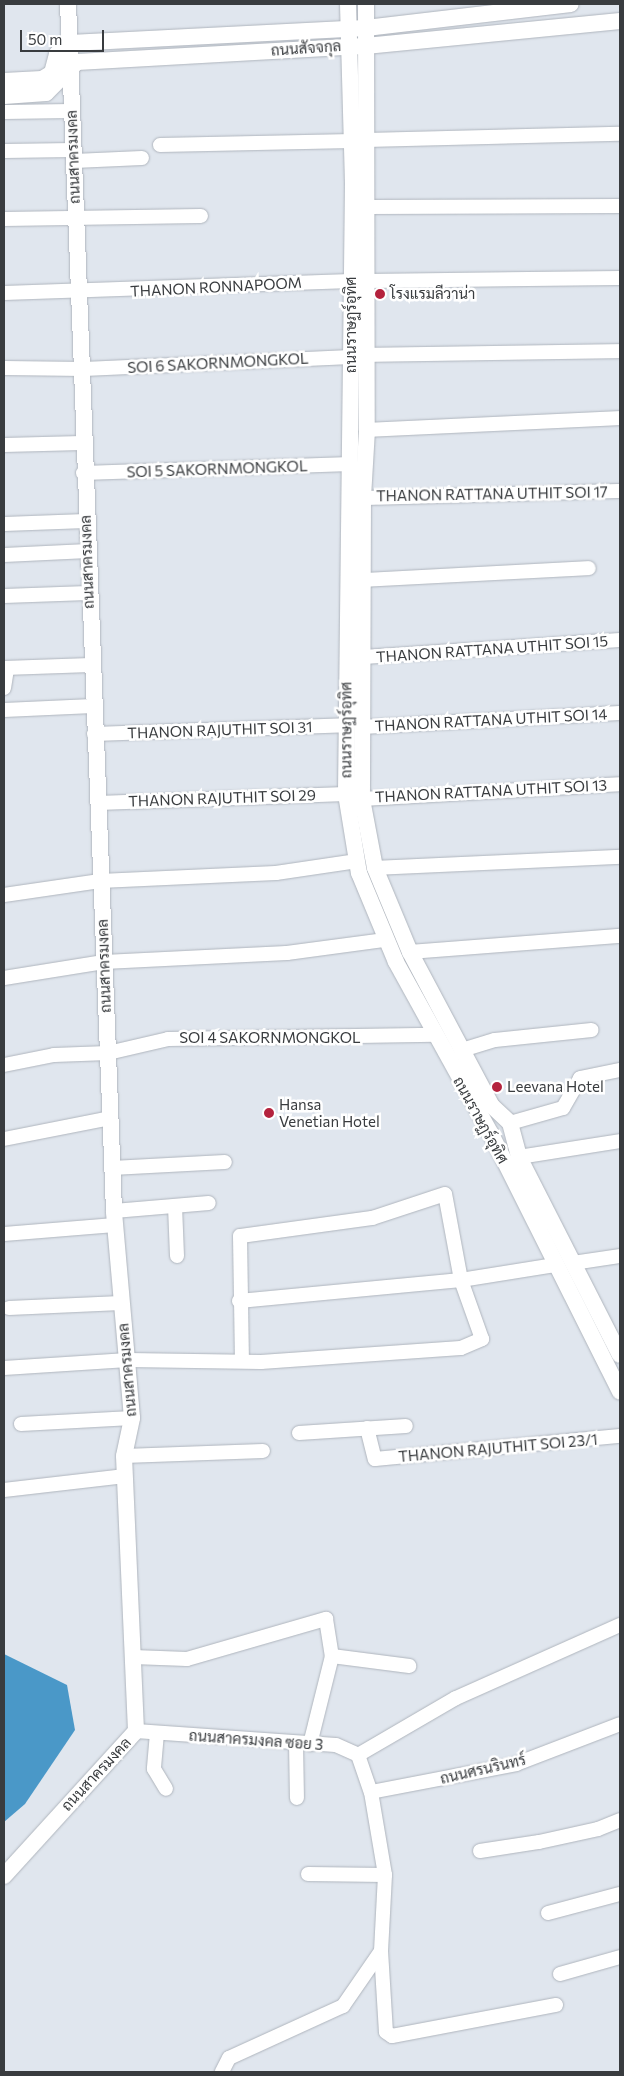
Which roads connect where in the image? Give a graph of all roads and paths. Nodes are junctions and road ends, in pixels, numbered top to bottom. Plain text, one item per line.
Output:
1 (68, 4) edge
2 (348, 4) edge
3 (366, 4) edge
4 (571, 4) edge
5 (620, 21) edge
6 (348, 28) junction
7 (366, 28) junction
8 (70, 43) junction
9 (348, 46) junction
10 (366, 46) junction
11 (70, 67) junction
12 (4, 81) edge
13 (4, 96) edge
14 (71, 111) junction
15 (4, 112) edge
16 (620, 134) edge
17 (359, 141) junction
18 (160, 144) dead end
19 (4, 151) edge
20 (73, 155) junction
21 (142, 158) dead end
22 (620, 206) edge
23 (366, 207) junction
24 (201, 216) dead end
25 (4, 219) edge
26 (75, 219) junction
27 (620, 278) edge
28 (358, 281) junction
29 (4, 293) edge
30 (80, 293) junction
31 (620, 350) edge
32 (359, 356) junction
33 (4, 368) edge
34 (84, 369) junction
35 (620, 418) edge
36 (367, 430) junction
37 (82, 444) junction
38 (4, 445) edge
39 (351, 464) junction
40 (84, 473) junction
41 (620, 491) edge
42 (363, 498) junction
43 (86, 521) junction
44 (4, 524) edge
45 (356, 547) junction
46 (88, 551) junction
47 (4, 555) edge
48 (589, 568) dead end
49 (363, 580) junction
50 (88, 593) junction
51 (4, 596) edge
52 (620, 640) edge
53 (363, 657) junction
54 (91, 665) junction
55 (5, 668) edge
56 (4, 688) edge
57 (93, 706) junction
58 (4, 710) edge
59 (620, 713) edge
60 (346, 725) junction
61 (362, 727) junction
62 (94, 734) junction
63 (620, 784) edge
64 (346, 794) junction
65 (362, 799) junction
66 (98, 803) junction
67 (620, 857) edge
68 (357, 861) junction
69 (375, 868) junction
70 (100, 881) junction
71 (4, 895) edge
72 (620, 936) edge
73 (385, 940) junction
74 (410, 952) junction
75 (104, 962) junction
76 (4, 978) edge
77 (591, 1030) dead end
78 (435, 1036) junction
79 (462, 1050) junction
80 (108, 1052) junction
81 (4, 1065) edge
82 (620, 1070) edge
83 (492, 1106) junction
84 (478, 1114) junction
85 (110, 1118) junction
86 (510, 1123) junction
87 (4, 1139) edge
88 (620, 1141) edge
89 (519, 1157) junction
90 (225, 1162) dead end
91 (112, 1168) junction
92 (209, 1203) dead end
93 (175, 1206) junction
94 (114, 1218) junction
95 (4, 1234) edge
96 (177, 1256) dead end
97 (620, 1256) edge
98 (573, 1262) junction
99 (555, 1265) junction
100 (461, 1280) junction
101 (239, 1301) junction
102 (121, 1303) junction
103 (9, 1308) dead end
104 (618, 1346) edge
105 (128, 1360) junction
106 (242, 1361) junction
107 (4, 1368) edge
108 (620, 1392) edge
109 (132, 1418) junction
110 (21, 1424) dead end
111 (406, 1426) dead end
112 (367, 1428) junction
113 (299, 1433) dead end
114 (620, 1436) edge
115 (263, 1451) dead end
116 (124, 1456) junction
117 (125, 1476) junction
118 (4, 1490) edge
119 (620, 1625) edge
120 (332, 1656) junction
121 (133, 1657) junction
122 (409, 1666) dead end
123 (620, 1724) edge
124 (136, 1731) junction
125 (157, 1733) junction
126 (296, 1742) junction
127 (310, 1744) junction
128 (358, 1756) junction
129 (166, 1788) dead end
130 (370, 1792) junction
131 (297, 1798) dead end
132 (620, 1820) edge
133 (480, 1851) dead end
134 (308, 1874) dead end
135 (384, 1875) junction
136 (4, 1876) edge
137 (620, 1894) edge
138 (548, 1913) dead end
139 (381, 1951) junction
140 (620, 1957) edge
141 (560, 1974) dead end
142 (556, 2005) dead end
143 (222, 2072) edge

1 - 8 street, ถนนสาครมงคล
2 - 6 street, ถนนราษฏร์อุทิศ
3 - 7 street, ถนนราษฏร์อุทิศ
4 - 7 street, ถนนสัจจกุล
5 - 10 street, ถนนสัจจกุล
6 - 7 street, ถนนสัจจกุล
6 - 8 street, ถนนสัจจกุล
6 - 9 street, ถนนราษฏร์อุทิศ
7 - 10 street, ถนนราษฏร์อุทิศ
8 - 11 street, ถนนสาครมงคล
8 - 12 street
9 - 10 street, ถนนสัจจกุล
9 - 11 street, ถนนสัจจกุล
9 - 17 street, ถนนราษฏร์อุทิศ
10 - 17 street, ถนนราษฏร์อุทิศ
11 - 13 street
11 - 14 street, ถนนสาครมงคล
14 - 15 street
14 - 20 street, ถนนสาครมงคล
16 - 17 street
17 - 18 street
17 - 23 street, ถนนราษฏร์อุทิศ
17 - 28 street, ถนนราษฏร์อุทิศ
19 - 20 street
20 - 21 street
20 - 26 street, ถนนสาครมงคล
22 - 23 street
23 - 28 street, ถนนราษฏร์อุทิศ
24 - 26 street
25 - 26 street
26 - 30 street, ถนนสาครมงคล
27 - 28 street, THANON RONNAPOOM
28 - 30 street, THANON RONNAPOOM
28 - 32 street, ถนนราษฏร์อุทิศ
29 - 30 street, THANON RONNAPOOM
30 - 34 street, ถนนสาครมงคล
31 - 32 street, SOI 6 SAKORNMONGKOL
32 - 34 street, SOI 6 SAKORNMONGKOL
32 - 36 street, ถนนราษฏร์อุทิศ
32 - 39 street, ถนนราษฏร์อุทิศ
33 - 34 street, SOI 6 SAKORNMONGKOL
34 - 37 street, ถนนสาครมงคล
35 - 36 street
36 - 42 street, ถนนราษฏร์อุทิศ
37 - 38 street
37 - 40 street, ถนนสาครมงคล
39 - 40 street, SOI 5 SAKORNMONGKOL
39 - 45 street, ถนนราษฏร์อุทิศ
40 - 43 street, ถนนสาครมงคล
41 - 42 street, THANON RATTANA UTHIT SOI 17
42 - 45 street, ถนนราษฏร์อุทิศ
43 - 44 street
43 - 46 street, ถนนสาครมงคล
45 - 49 street, ถนนราษฏร์อุทิศ
45 - 60 street, ถนนราษฏร์อุทิศ
46 - 47 street
46 - 50 street, ถนนสาครมงคล
48 - 49 street
49 - 53 street, ถนนราษฏร์อุทิศ
50 - 51 street
50 - 54 street, ถนนสาครมงคล
52 - 53 street, THANON RATTANA UTHIT SOI 15
53 - 61 street, ถนนราษฏร์อุทิศ
54 - 55 street
54 - 57 street, ถนนสาครมงคล
55 - 56 street
57 - 58 street
57 - 62 street, ถนนสาครมงคล
59 - 61 street, THANON RATTANA UTHIT SOI 14
60 - 62 street, THANON RAJUTHIT SOI 31
60 - 64 street, ถนนราษฏร์อุทิศ
61 - 65 street, ถนนราษฏร์อุทิศ
62 - 66 street, ถนนสาครมงคล
63 - 65 street, THANON RATTANA UTHIT SOI 13
64 - 66 street, THANON RAJUTHIT SOI 29
64 - 68 street, ถนนราษฏร์อุทิศ
65 - 69 street, ถนนราษฏร์อุทิศ
66 - 70 street, ถนนสาครมงคล
67 - 69 street
68 - 70 street
68 - 73 street, ถนนราษฏร์อุทิศ
69 - 74 street, ถนนราษฏร์อุทิศ
70 - 71 street
70 - 75 street, ถนนสาครมงคล
72 - 74 street
73 - 75 street
73 - 78 street, ถนนราษฏร์อุทิศ
74 - 79 street, ถนนราษฏร์อุทิศ
75 - 76 street
75 - 80 street, ถนนสาครมงคล
77 - 79 street
78 - 80 street, SOI 4 SAKORNMONGKOL
78 - 84 street, ถนนราษฏร์อุทิศ
79 - 83 street, ถนนราษฏร์อุทิศ
80 - 81 street, SOI 4 SAKORNMONGKOL
80 - 85 street, ถนนสาครมงคล
82 - 86 street
83 - 84 street
83 - 86 street, ถนนราษฏร์อุทิศ
84 - 99 street, ถนนราษฏร์อุทิศ
85 - 87 street
85 - 91 street, ถนนสาครมงคล
86 - 89 street, ถนนราษฏร์อุทิศ
88 - 89 street
89 - 98 street, ถนนราษฏร์อุทิศ
90 - 91 street
91 - 94 street, ถนนสาครมงคล
92 - 93 street
93 - 94 street
93 - 96 street
94 - 95 street
94 - 102 street, ถนนสาครมงคล
97 - 98 street
98 - 104 street, ถนนราษฏร์อุทิศ
99 - 100 street
99 - 108 street, ถนนราษฏร์อุทิศ
100 - 101 street
100 - 101 street
100 - 106 street
101 - 106 street
102 - 103 street
102 - 105 street, ถนนสาครมงคล
105 - 106 street
105 - 107 street
105 - 109 street, ถนนสาครมงคล
109 - 110 street
109 - 116 street, ถนนสาครมงคล
111 - 112 street
112 - 113 street
112 - 114 street, THANON RAJUTHIT SOI 23/1
115 - 116 street
116 - 117 street, ถนนสาครมงคล
117 - 118 street
117 - 121 street, ถนนสาครมงคล
119 - 128 street
120 - 121 street
120 - 122 street
120 - 127 street
121 - 124 street, ถนนสาครมงคล
123 - 130 street, ถนนศรนรินทร์
124 - 125 street, ถนนสาครมงคล ซอย 3
124 - 136 street, ถนนสาครมงคล
125 - 126 street, ถนนสาครมงคล ซอย 3
125 - 129 street
126 - 127 street, ถนนสาครมงคล ซอย 3
126 - 131 street
127 - 128 street, ถนนสาครมงคล ซอย 3
128 - 130 street
130 - 135 street
132 - 133 street
134 - 135 street
135 - 139 street
137 - 138 street
139 - 142 street
139 - 143 street
140 - 141 street

